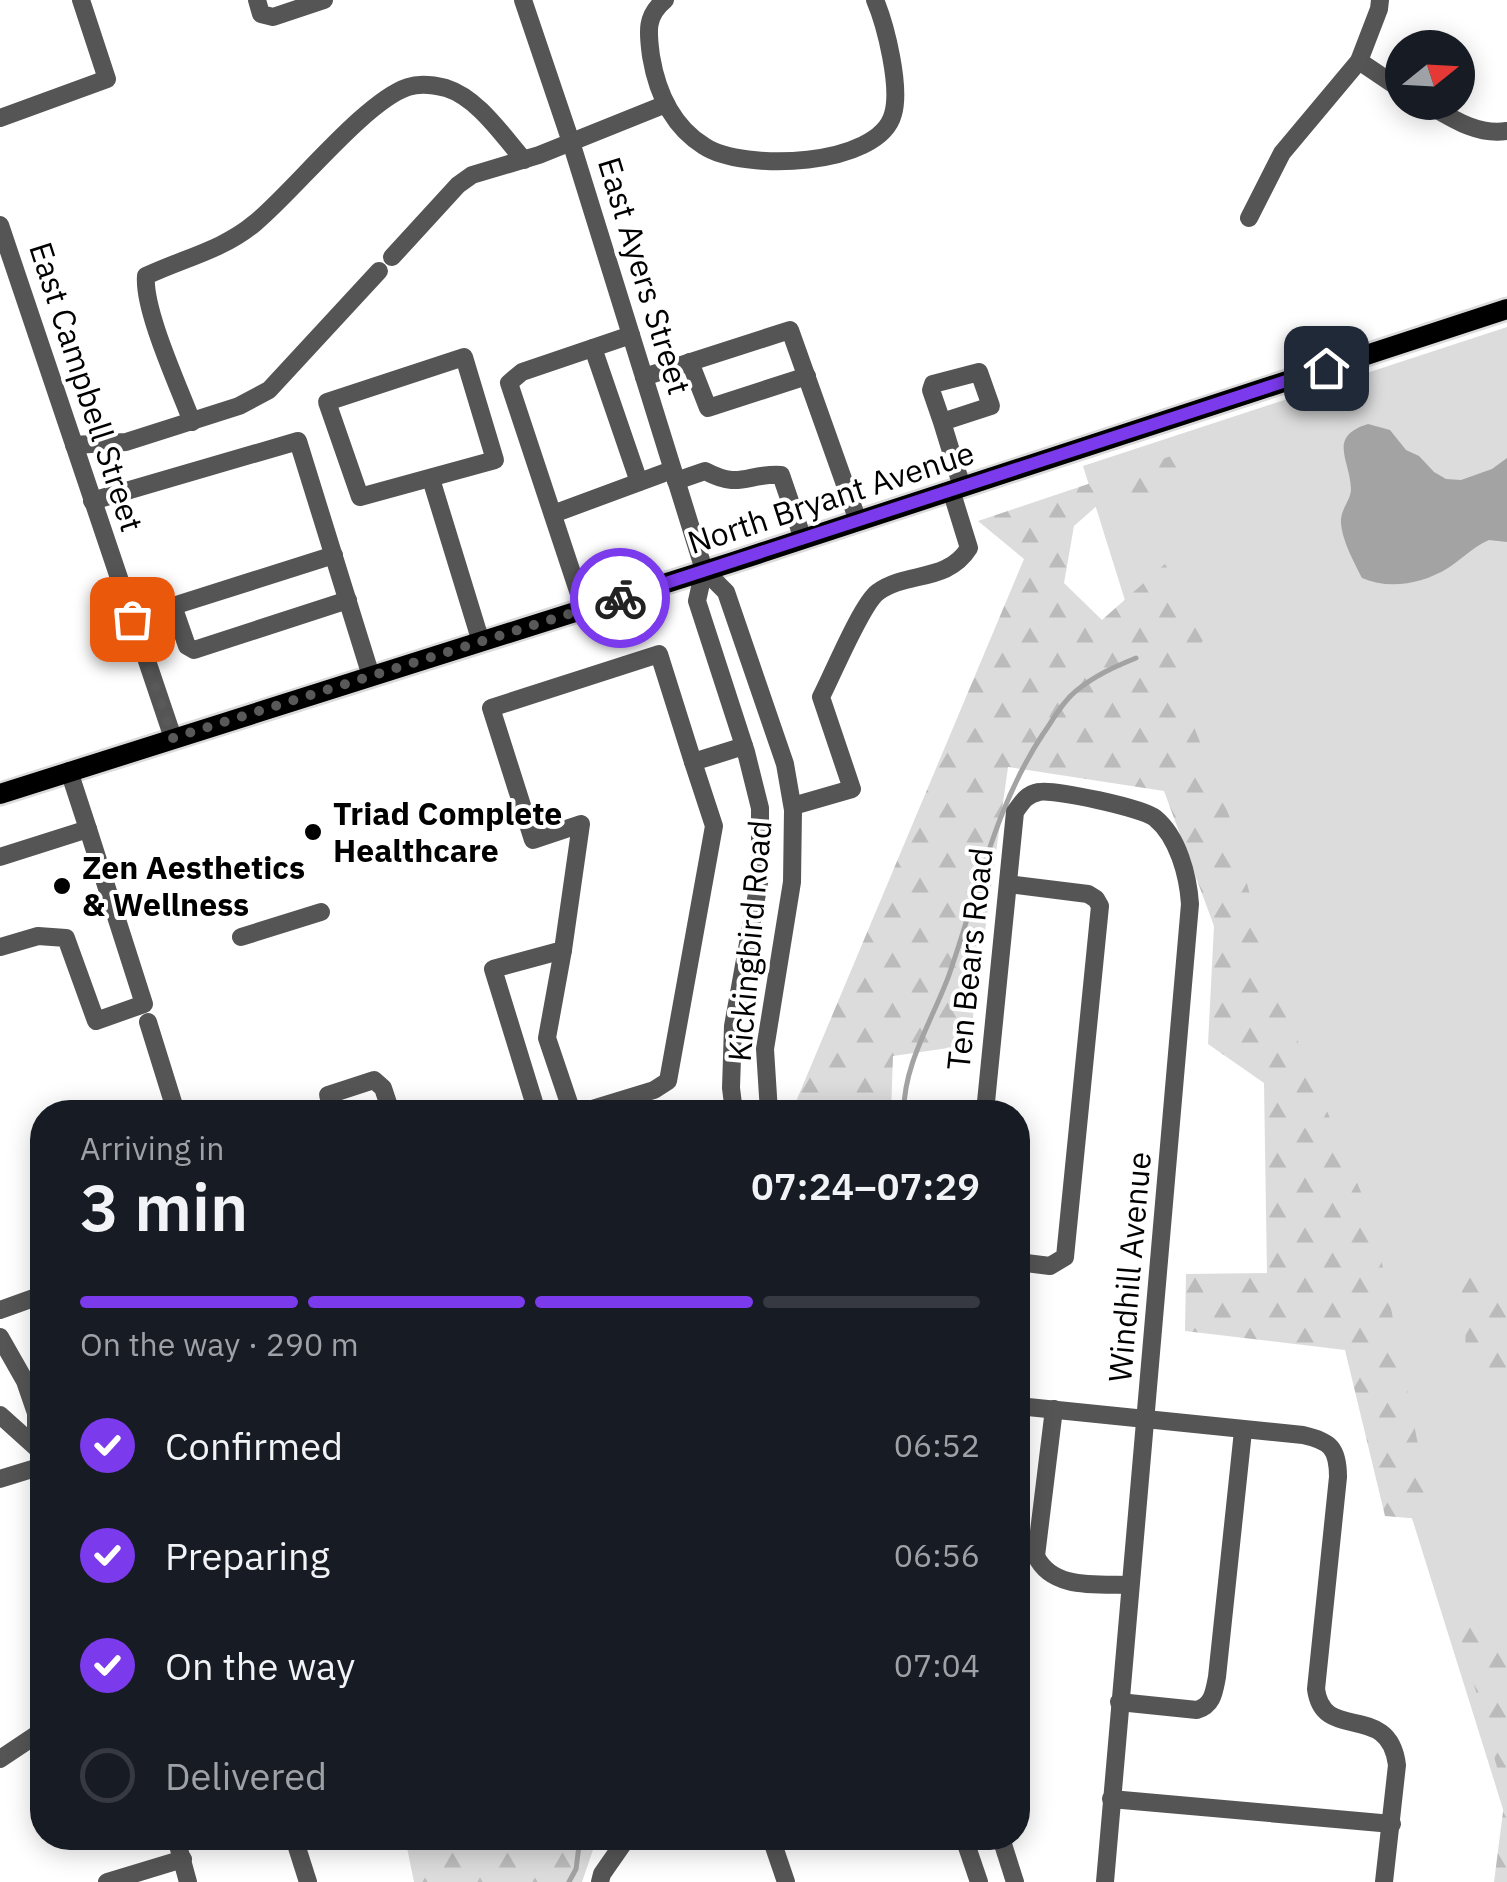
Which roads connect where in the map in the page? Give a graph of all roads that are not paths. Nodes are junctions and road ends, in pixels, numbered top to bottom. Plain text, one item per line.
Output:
1 (81, 0) edge
2 (257, 0) edge
3 (324, 0) edge
4 (523, 0) edge
5 (665, 0) edge
6 (875, 0) edge
7 (1380, 0) edge
8 (1359, 61) junction
9 (1385, 79) edge
10 (666, 104) junction
11 (0, 118) edge
12 (1455, 120) edge
13 (1507, 131) edge
14 (570, 142) junction
15 (524, 160) junction
16 (1249, 218) dead end
17 (0, 225) edge
18 (1507, 309) edge
19 (631, 335) junction
20 (593, 348) junction
21 (690, 362) junction
22 (806, 376) junction
23 (644, 378) junction
24 (192, 422) junction
25 (942, 422) dead end
26 (74, 446) junction
27 (674, 475) junction
28 (431, 479) junction
29 (639, 482) junction
30 (957, 488) junction
31 (92, 502) junction
32 (552, 514) junction
33 (858, 521) junction
34 (804, 538) junction
35 (334, 555) junction
36 (704, 570) junction
37 (348, 600) junction
38 (173, 606) junction
39 (584, 609) junction
40 (132, 619) junction
41 (481, 642) junction
42 (371, 676) junction
43 (173, 738) junction
44 (744, 746) junction
45 (693, 762) junction
46 (70, 772) junction
47 (0, 794) edge
48 (793, 806) junction
49 (1015, 812) joint
50 (88, 829) junction
51 (0, 857) edge
52 (1008, 884) junction
53 (321, 912) dead end
54 (241, 937) dead end
55 (0, 947) edge
56 (564, 950) junction
57 (148, 1022) dead end
58 (172, 1100) edge
59 (330, 1100) edge
60 (388, 1100) edge
61 (532, 1100) edge
62 (568, 1100) edge
63 (621, 1100) edge
64 (732, 1100) edge
65 (768, 1100) edge
66 (985, 1100) edge
67 (1030, 1264) edge
68 (30, 1299) edge
69 (0, 1310) edge
70 (0, 1337) edge
71 (30, 1394) edge
72 (1030, 1407) edge
73 (1054, 1408) junction
74 (0, 1415) edge
75 (1148, 1421) junction
76 (1243, 1431) junction
77 (30, 1446) edge
78 (30, 1462) edge
79 (0, 1479) edge
80 (1130, 1585) junction
81 (1120, 1702) junction
82 (30, 1739) edge
83 (0, 1759) edge
84 (1111, 1798) junction
85 (1392, 1824) junction
86 (180, 1850) edge
87 (298, 1850) edge
88 (619, 1850) edge
89 (775, 1850) edge
90 (968, 1850) edge
91 (1005, 1850) edge
92 (183, 1859) junction
93 (107, 1882) edge
94 (188, 1882) edge
95 (308, 1882) edge
96 (600, 1882) edge
97 (786, 1882) edge
98 (978, 1882) edge
99 (1015, 1882) edge
100 (1105, 1882) edge
101 (1384, 1882) edge

1 - 11 street
2 - 3 street
4 - 14 street, East Ayers Street
5 - 10 street
6 - 10 street
7 - 8 street
8 - 9 street
8 - 16 street
10 - 14 street
12 - 13 street
14 - 15 street
14 - 19 street, East Ayers Street
15 - 24 street
15 - 24 street
17 - 26 street, East Campbell Street
18 - 30 main road, North Bryant Avenue
19 - 20 street
19 - 23 street, East Ayers Street
20 - 29 street
20 - 32 street
21 - 22 street
21 - 22 street
21 - 23 street
22 - 33 street
23 - 27 street, East Ayers Street
24 - 26 street
25 - 30 street
26 - 31 street, East Campbell Street
27 - 29 street
27 - 34 street
27 - 36 street, East Ayers Street
28 - 28 street
28 - 41 street
29 - 32 street
30 - 33 main road, North Bryant Avenue
30 - 48 street
31 - 35 street
31 - 40 street, East Campbell Street
32 - 39 street
33 - 34 main road, North Bryant Avenue
34 - 36 main road, North Bryant Avenue
35 - 37 street
35 - 38 street
36 - 39 main road, North Bryant Avenue
36 - 44 street, Kickingbird Road
36 - 48 street, Kickingbird Road
37 - 38 street
37 - 42 street
38 - 40 street
39 - 41 main road, North Bryant Avenue
40 - 43 street, East Campbell Street
41 - 42 main road, North Bryant Avenue
42 - 43 main road, North Bryant Avenue
43 - 46 main road, North Bryant Avenue
44 - 45 street
44 - 64 street, Kickingbird Road
45 - 56 street
45 - 63 street
46 - 47 main road, North Bryant Avenue
46 - 50 street
48 - 65 street, Kickingbird Road
49 - 52 street, Ten Bears Road
49 - 75 street, Windhill Avenue
50 - 51 street
50 - 55 street
52 - 66 street, Ten Bears Road
52 - 67 street
53 - 54 street
56 - 61 street
56 - 62 street
57 - 58 street
59 - 60 street
68 - 69 street
70 - 71 street
72 - 73 street
73 - 75 street
73 - 80 street
74 - 77 street
75 - 76 street
75 - 80 street, Windhill Avenue
76 - 81 street
76 - 85 street
78 - 79 street
80 - 81 street, Windhill Avenue
81 - 84 street, Windhill Avenue
82 - 83 street
84 - 85 street
84 - 100 street, Windhill Avenue
85 - 101 street
86 - 92 street
87 - 95 street
88 - 96 street
89 - 97 street
90 - 98 street
91 - 99 street
92 - 93 street
92 - 94 street

